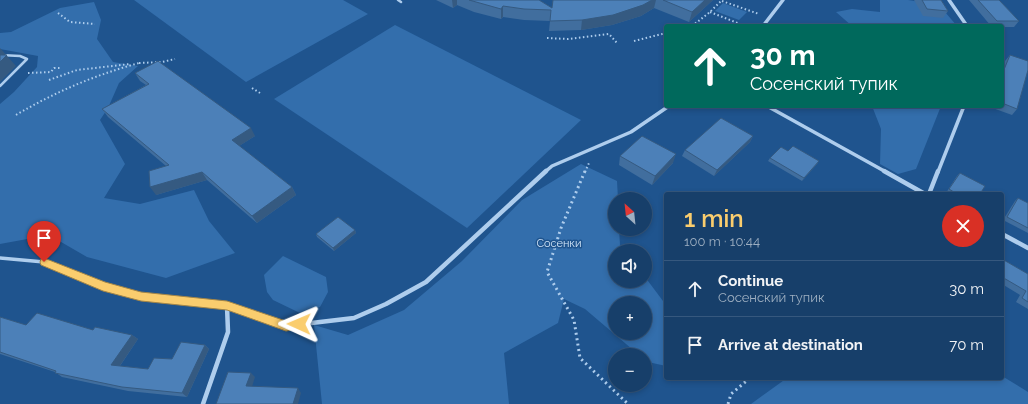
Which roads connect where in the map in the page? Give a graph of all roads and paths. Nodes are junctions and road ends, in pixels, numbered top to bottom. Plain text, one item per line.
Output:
1 (722, 0) edge
2 (783, 0) edge
3 (949, 0) edge
4 (710, 12) junction
5 (58, 13) dead end
6 (770, 18) junction
7 (95, 24) dead end
8 (696, 24) edge
9 (740, 24) edge
10 (765, 24) edge
11 (966, 24) edge
12 (664, 34) edge
13 (547, 38) dead end
14 (634, 41) dead end
15 (617, 43) dead end
16 (0, 55) edge
17 (175, 58) dead end
18 (140, 63) junction
19 (60, 68) dead end
20 (13, 74) junction
21 (49, 80) dead end
22 (0, 86) edge
23 (252, 88) dead end
24 (260, 93) dead end
25 (666, 108) edge
26 (771, 108) edge
27 (963, 108) edge
28 (16, 115) dead end
29 (595, 148) junction
30 (921, 192) edge
31 (930, 192) edge
32 (1004, 235) edge
33 (1028, 248) edge
34 (0, 258) edge
35 (44, 262) joint
36 (227, 306) junction
37 (748, 380) edge
38 (203, 404) edge
39 (628, 404) edge
40 (728, 404) edge

1 - 4 path
1 - 6 path
2 - 6 street
3 - 11 street
4 - 8 path
4 - 9 path
5 - 7 path
6 - 10 street
12 - 14 path
13 - 15 path
16 - 20 lane
17 - 18 path
18 - 21 path
18 - 28 path
19 - 20 path
20 - 22 lane
23 - 24 path
25 - 29 street
26 - 30 street
27 - 31 street
29 - 36 street
29 - 39 path
32 - 33 street
34 - 35 lane
35 - 36 street
36 - 38 street
37 - 40 path

